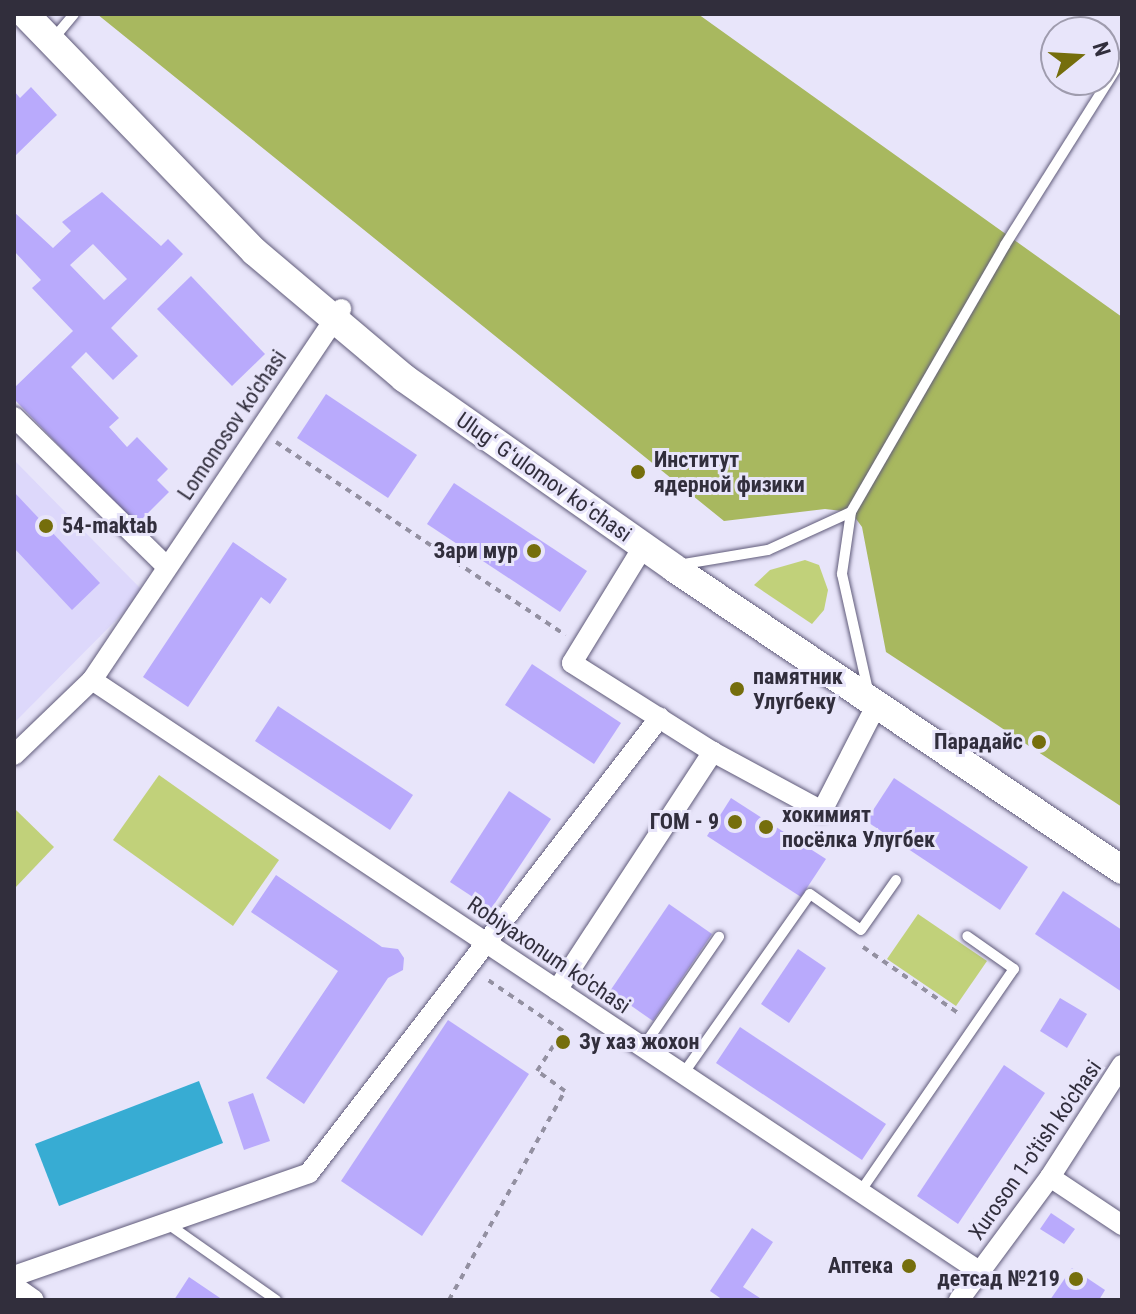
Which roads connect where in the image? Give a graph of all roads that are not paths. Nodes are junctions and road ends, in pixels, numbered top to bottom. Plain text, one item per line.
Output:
1 (25, 14) edge
2 (58, 20) edge
3 (1122, 59) edge
4 (337, 315) junction
5 (14, 417) edge
6 (851, 512) junction
7 (643, 547) junction
8 (681, 564) junction
9 (166, 566) junction
10 (92, 680) junction
11 (870, 695) junction
12 (660, 717) junction
13 (713, 752) junction
14 (14, 755) edge
15 (1122, 853) edge
16 (1122, 870) edge
17 (896, 880) dead end
18 (967, 936) dead end
19 (719, 937) dead end
20 (489, 944) junction
21 (557, 990) junction
22 (643, 1047) junction
23 (1122, 1065) edge
24 (683, 1074) junction
25 (1050, 1177) junction
26 (860, 1192) junction
27 (166, 1223) junction
28 (1122, 1225) edge
29 (979, 1271) junction
30 (14, 1276) edge
31 (14, 1286) edge
32 (34, 1300) edge
33 (276, 1300) edge
34 (959, 1300) edge

1 - 4 main road, Ulugʻ Gʻulomov koʻchasi
2 - 4 main road, Ulugʻ Gʻulomov koʻchasi
3 - 6 lane
4 - 7 main road, Ulugʻ Gʻulomov koʻchasi
4 - 8 main road, Ulugʻ Gʻulomov koʻchasi
4 - 9 street, Lomonosov ko'chasi
5 - 9 street
6 - 8 lane
6 - 11 lane
7 - 8 main road, Ulugʻ Gʻulomov koʻchasi
7 - 12 street
8 - 11 main road, Ulugʻ Gʻulomov koʻchasi
9 - 10 street, Lomonosov ko'chasi
10 - 14 street, Lomonosov ko'chasi
10 - 20 street, Robiyaxonum ko'chasi
11 - 13 street
11 - 15 main road, Ulugʻ Gʻulomov koʻchasi
11 - 16 main road, Ulugʻ Gʻulomov koʻchasi
12 - 13 street
12 - 20 street
13 - 21 street
17 - 24 lane
18 - 26 lane
19 - 22 lane
20 - 21 street, Robiyaxonum ko'chasi
20 - 27 street
21 - 22 street, Robiyaxonum ko'chasi
22 - 24 street, Robiyaxonum ko'chasi
23 - 25 street, Хuroson 1-o'tish ko'chasi
24 - 26 street, Robiyaxonum ko'chasi
25 - 28 street
25 - 29 street, Хuroson 1-o'tish ko'chasi
26 - 29 street, Robiyaxonum ko'chasi
27 - 30 street
27 - 33 lane
29 - 34 street, Хuroson 1-o'tish ko'chasi
31 - 32 street

